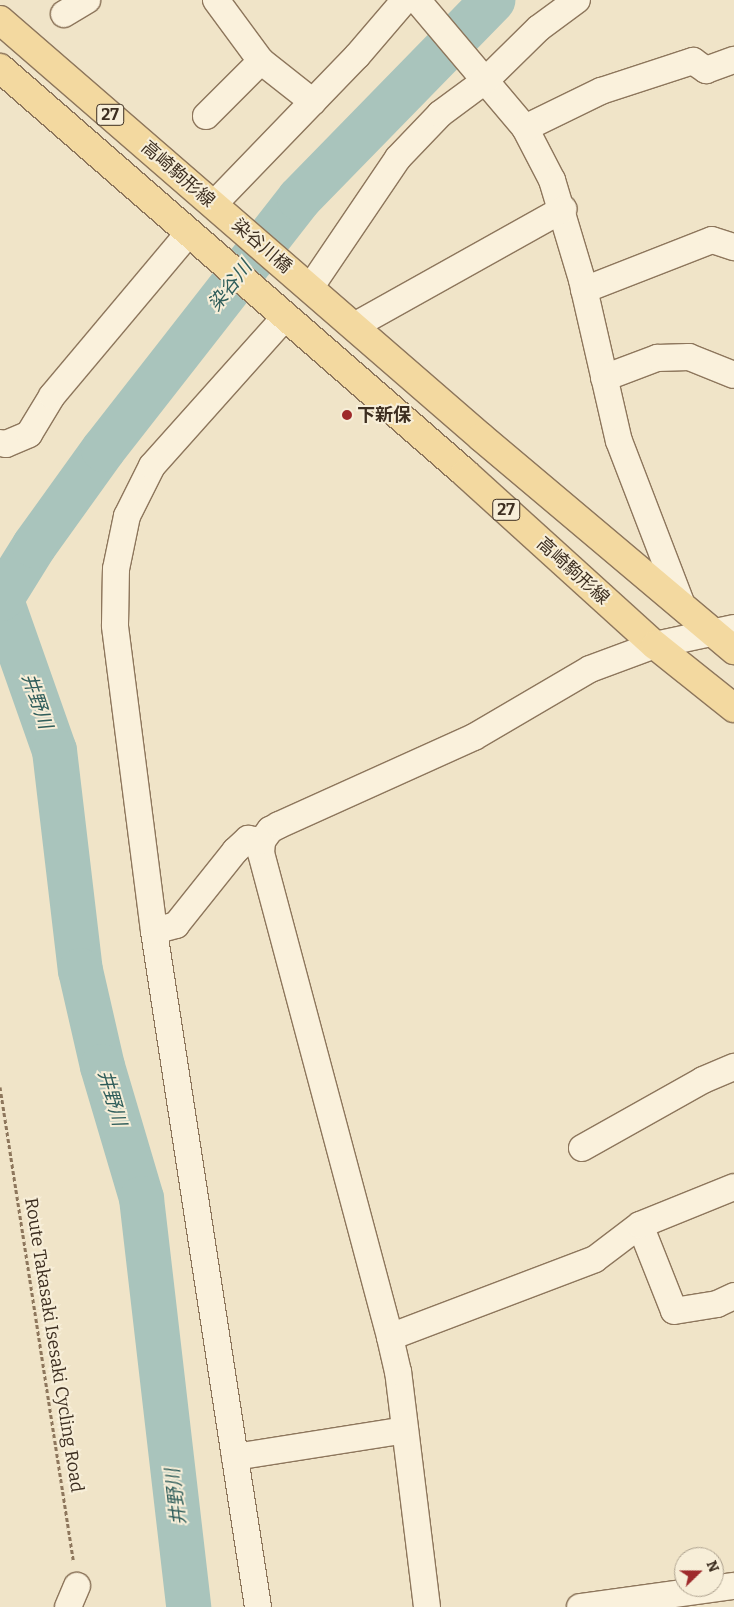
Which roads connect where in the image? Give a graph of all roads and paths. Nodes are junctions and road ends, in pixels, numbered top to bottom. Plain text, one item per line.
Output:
1 (87, 0) edge
2 (216, 0) edge
3 (577, 0) edge
4 (413, 1) edge
5 (64, 14) dead end
6 (0, 20) edge
7 (734, 60) edge
8 (261, 61) junction
9 (0, 68) edge
10 (483, 76) junction
11 (313, 102) junction
12 (206, 116) dead end
13 (525, 128) junction
14 (217, 207) junction
15 (563, 209) junction
16 (195, 238) junction
17 (734, 247) edge
18 (306, 285) junction
19 (584, 290) junction
20 (283, 313) junction
21 (354, 326) junction
22 (734, 375) edge
23 (604, 378) junction
24 (0, 443) edge
25 (683, 608) junction
26 (722, 630) edge
27 (654, 645) junction
28 (734, 650) edge
29 (734, 708) edge
30 (262, 841) junction
31 (154, 931) junction
32 (734, 1067) edge
33 (0, 1087) edge
34 (582, 1148) dead end
35 (734, 1187) edge
36 (640, 1225) junction
37 (734, 1296) edge
38 (390, 1337) junction
39 (405, 1430) junction
40 (235, 1457) junction
41 (734, 1586) edge
42 (72, 1596) edge
43 (258, 1607) edge
44 (427, 1607) edge
45 (580, 1607) edge

1 - 5 street
2 - 8 street
3 - 10 street
4 - 10 street
4 - 11 street
6 - 14 main road, 高崎駒形線 / 27
7 - 13 street
8 - 11 street
8 - 12 street
9 - 16 main road, 高崎駒形線 / 27
10 - 13 street
10 - 18 street
11 - 14 street
13 - 15 street
14 - 18 main road, 染谷川橋 / 27
15 - 19 street
15 - 21 street
16 - 20 main road, 染谷川橋 / 27
16 - 24 street
17 - 19 street
18 - 21 main road, 27
19 - 23 street
20 - 27 main road, 高崎駒形線 / 27
20 - 31 street
21 - 25 main road, 27
22 - 23 street
23 - 25 street
25 - 26 main road, 27
26 - 27 street
26 - 28 main road, 27
27 - 29 main road, 高崎駒形線 / 27
27 - 30 street
30 - 31 street
30 - 38 street
31 - 40 street
32 - 34 street
33 - 42 path, Route Takasaki Isesaki Cycling Road
35 - 36 street
36 - 37 street
36 - 38 street
38 - 39 street
39 - 40 street
39 - 44 street
40 - 43 street
41 - 45 street

